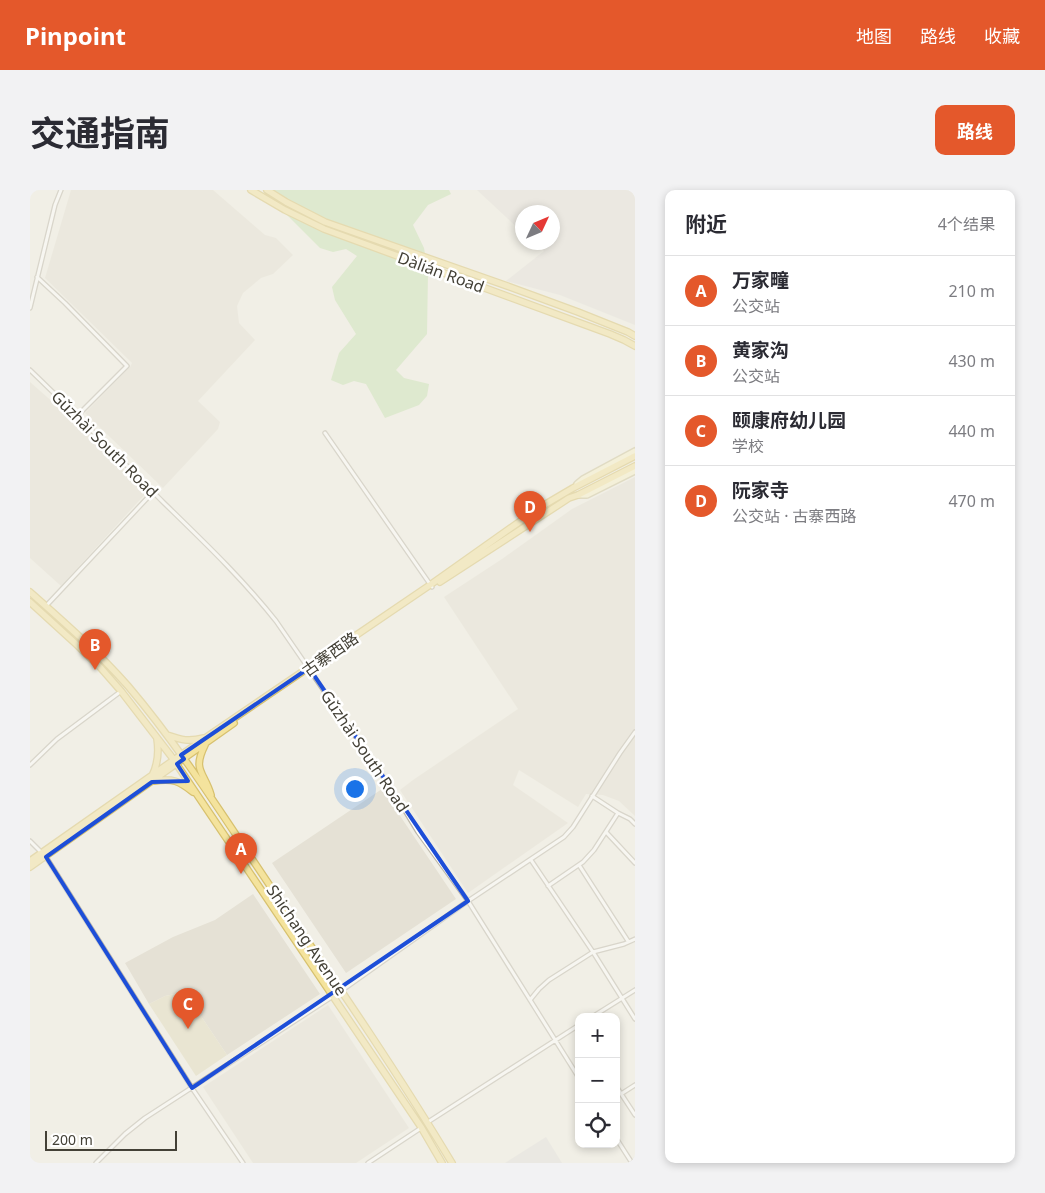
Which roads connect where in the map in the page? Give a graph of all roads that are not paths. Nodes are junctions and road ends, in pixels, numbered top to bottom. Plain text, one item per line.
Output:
1 (61, 190) edge
2 (251, 190) edge
3 (267, 190) edge
4 (37, 277) junction
5 (30, 308) edge
6 (635, 336) edge
7 (635, 346) edge
8 (30, 370) edge
9 (78, 415) junction
10 (325, 434) dead end
11 (635, 451) edge
12 (635, 456) edge
13 (635, 466) edge
14 (635, 471) edge
15 (573, 488) junction
16 (154, 492) junction
17 (578, 495) junction
18 (431, 586) junction
19 (30, 592) edge
20 (30, 602) edge
21 (46, 606) junction
22 (310, 669) junction
23 (121, 691) junction
24 (635, 732) edge
25 (166, 734) junction
26 (208, 736) junction
27 (157, 737) junction
28 (205, 744) junction
29 (183, 757) junction
30 (175, 762) junction
31 (30, 765) edge
32 (152, 779) junction
33 (592, 796) junction
34 (199, 797) junction
35 (213, 802) junction
36 (618, 813) junction
37 (635, 824) edge
38 (606, 832) junction
39 (30, 841) edge
40 (44, 854) junction
41 (531, 860) junction
42 (30, 861) edge
43 (635, 864) edge
44 (579, 865) junction
45 (30, 868) edge
46 (548, 886) junction
47 (468, 902) junction
48 (635, 938) edge
49 (628, 942) junction
50 (593, 952) junction
51 (635, 990) edge
52 (341, 991) junction
53 (333, 996) junction
54 (622, 998) junction
55 (530, 1000) junction
56 (598, 1013) edge
57 (635, 1019) edge
58 (575, 1028) edge
59 (555, 1040) junction
60 (575, 1072) edge
61 (635, 1085) edge
62 (192, 1088) junction
63 (620, 1091) edge
64 (622, 1094) junction
65 (635, 1115) edge
66 (428, 1122) junction
67 (421, 1127) junction
68 (620, 1144) edge
69 (96, 1163) edge
70 (244, 1163) edge
71 (368, 1163) edge
72 (442, 1163) edge
73 (452, 1163) edge
74 (632, 1163) edge

1 - 4 street
2 - 7 main road, Dàlián Road
3 - 6 main road, Dàlián Road
4 - 5 street
4 - 9 street
8 - 9 street, Gǔzhài South Road
9 - 16 street, Gǔzhài South Road
10 - 18 street
11 - 15 main road
12 - 15 main road, 古寨西路
13 - 17 main road, 古寨西路
14 - 17 main road
15 - 18 main road, 古寨西路
16 - 21 street
16 - 22 street, Gǔzhài South Road
17 - 18 main road, 古寨西路
18 - 22 main road, 古寨西路
19 - 21 main road, Shichang Avenue
20 - 23 main road, Shichang Avenue
21 - 25 main road, Shichang Avenue
22 - 26 main road, 古寨西路
22 - 28 main road, 古寨西路
22 - 47 street, Gǔzhài South Road
23 - 27 main road, Shichang Avenue
23 - 31 street
24 - 33 street
25 - 26 main road
25 - 29 main road, Shichang Avenue
26 - 29 main road, 古寨西路
27 - 30 main road, Shichang Avenue
27 - 32 main road
28 - 29 main road, 古寨西路
28 - 35 main road
29 - 30 main road, 古寨西路
29 - 35 main road, Shichang Avenue
30 - 32 main road, 古寨西路
30 - 34 main road, Shichang Avenue
32 - 34 main road
32 - 40 main road, 古寨西路
33 - 36 street
33 - 41 street
34 - 53 main road, Shichang Avenue
35 - 52 main road, Shichang Avenue
36 - 37 street
36 - 38 street
38 - 43 street
38 - 44 street
39 - 40 street
40 - 42 main road, 古寨西路
40 - 45 main road, 古寨西路
40 - 62 street
41 - 46 street
41 - 47 street
44 - 46 street
44 - 49 street
46 - 50 street
47 - 52 street
47 - 55 street, Gǔzhài South Road
48 - 49 street
49 - 50 street
50 - 54 street
50 - 55 street
51 - 54 street
52 - 53 street
52 - 66 main road, Shichang Avenue
53 - 62 street
53 - 67 main road, Shichang Avenue
54 - 56 street
54 - 57 street
55 - 59 street, Gǔzhài South Road
58 - 59 street
59 - 60 street, Gǔzhài South Road
59 - 66 street
61 - 64 street
62 - 69 street
62 - 70 street
63 - 64 street
64 - 65 street
66 - 67 street
66 - 73 main road, Shichang Avenue
67 - 71 street
67 - 72 main road, Shichang Avenue
68 - 74 street

